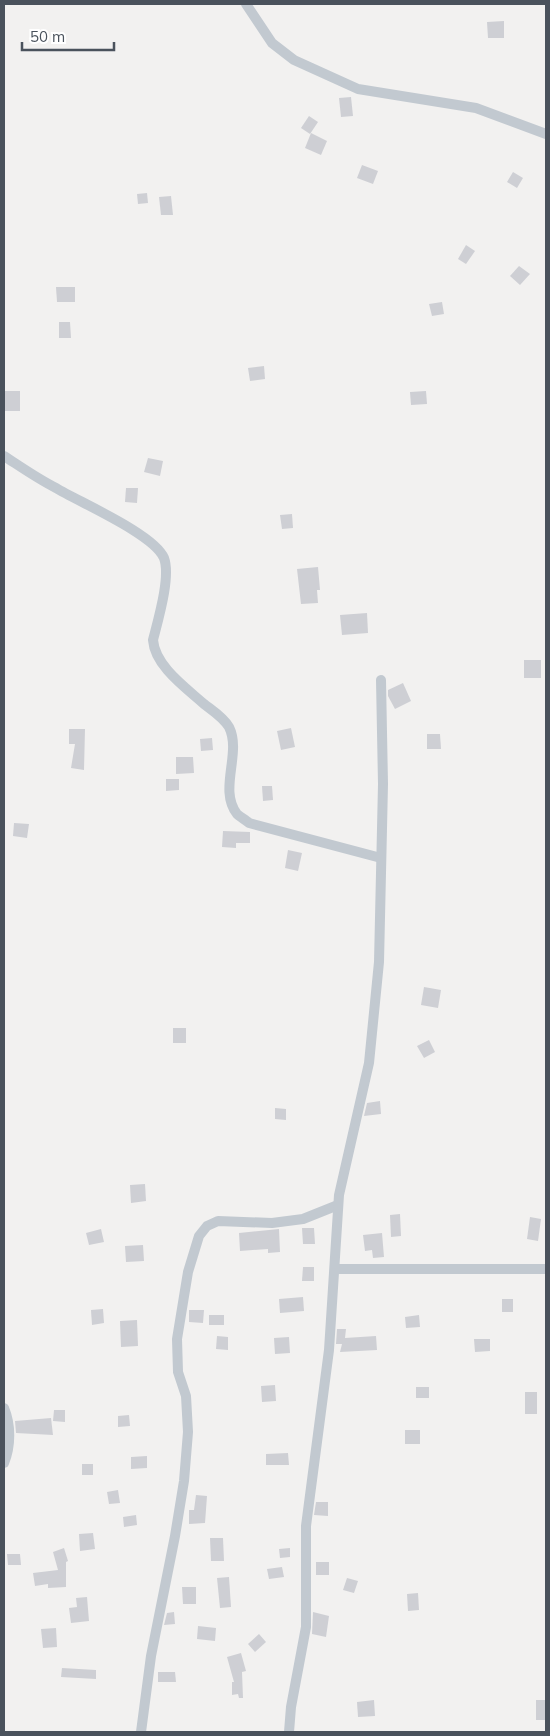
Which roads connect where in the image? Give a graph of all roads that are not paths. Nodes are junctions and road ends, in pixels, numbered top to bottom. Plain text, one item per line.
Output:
1 (246, 4) edge
2 (546, 134) edge
3 (4, 456) edge
4 (381, 680) dead end
5 (381, 858) junction
6 (338, 1205) junction
7 (334, 1269) junction
8 (546, 1269) edge
9 (4, 1408) edge
10 (4, 1463) edge
11 (141, 1732) edge
12 (289, 1732) edge

1 - 2 street
3 - 5 street
4 - 5 street
5 - 6 street
6 - 7 street
6 - 11 street
7 - 8 street
7 - 12 street
9 - 10 street

